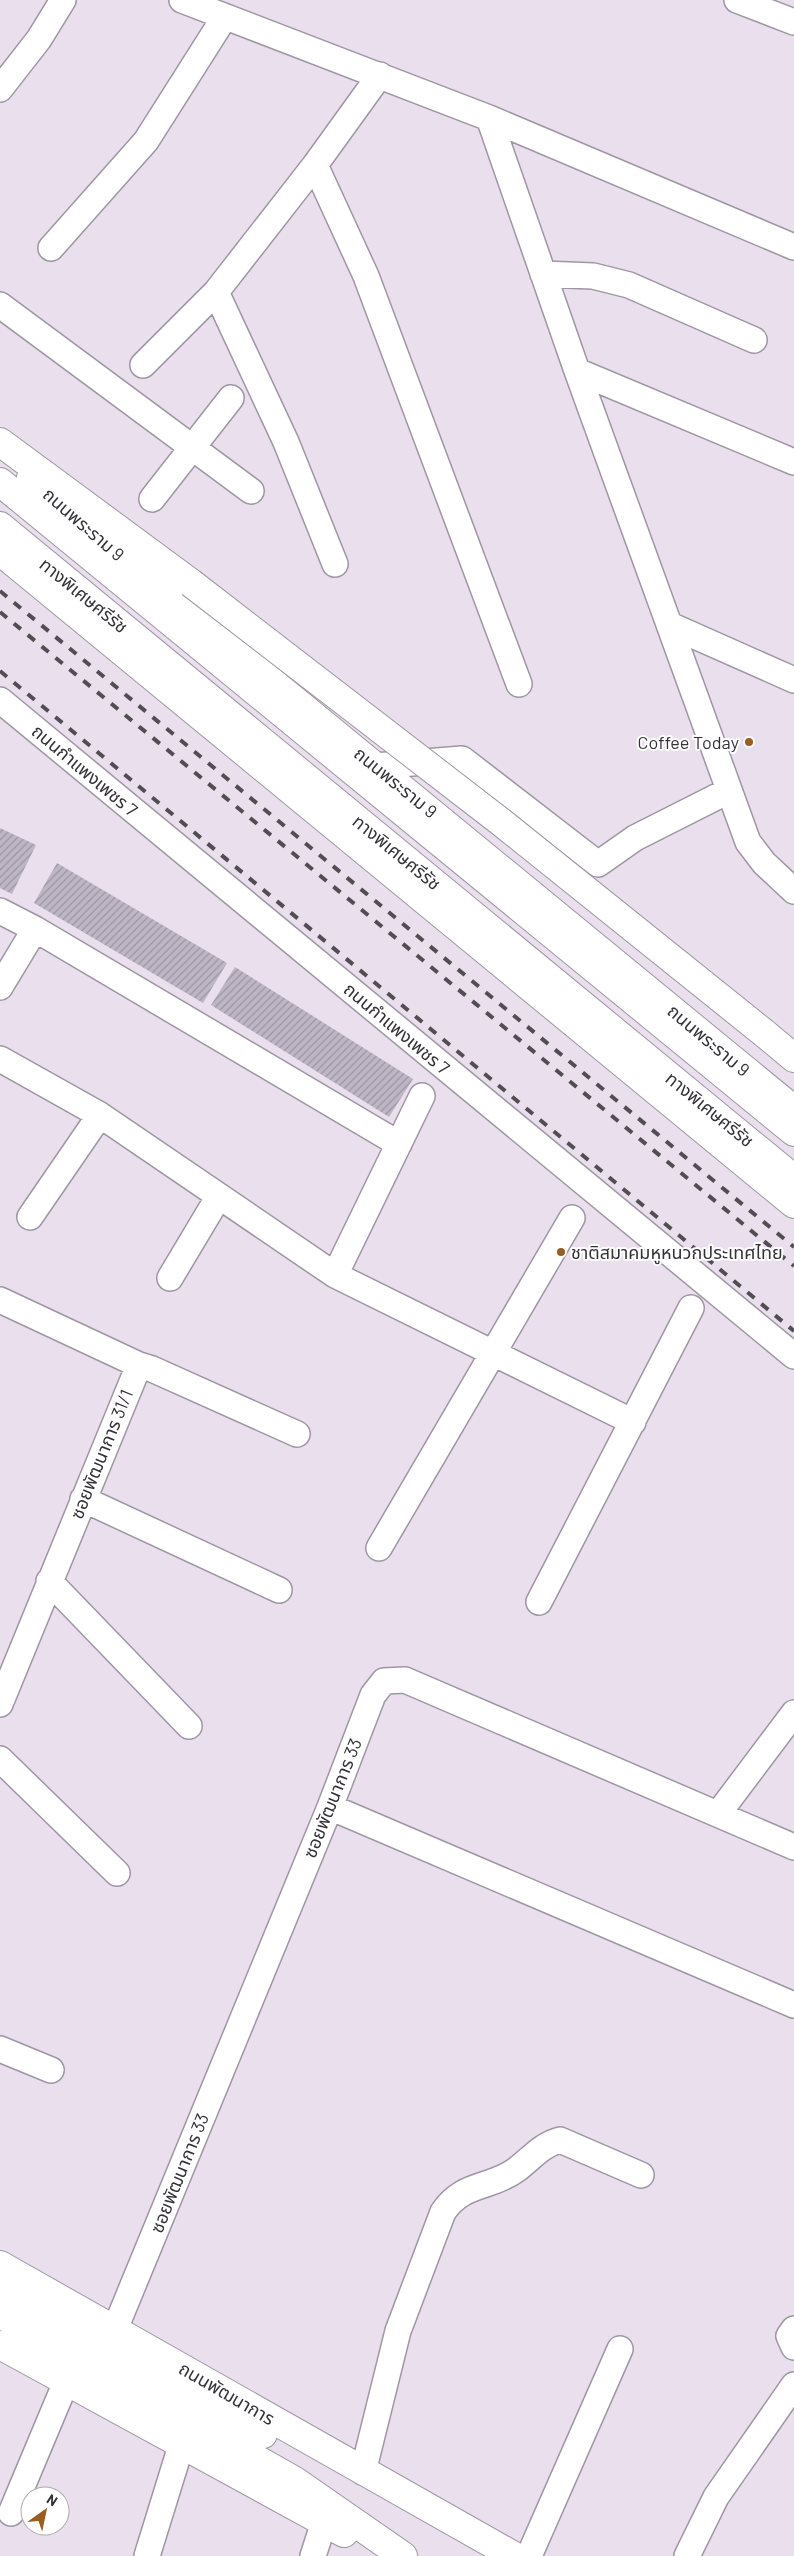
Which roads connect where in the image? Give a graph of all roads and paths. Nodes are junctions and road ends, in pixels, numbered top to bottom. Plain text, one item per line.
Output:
1 (62, 0) edge
2 (182, 0) edge
3 (737, 0) edge
4 (224, 18) junction
5 (794, 22) edge
6 (380, 75) junction
7 (0, 89) edge
8 (488, 118) junction
9 (315, 165) junction
10 (794, 247) edge
11 (51, 248) dead end
12 (543, 274) junction
13 (216, 292) junction
14 (0, 305) edge
15 (754, 340) dead end
16 (143, 366) dead end
17 (576, 372) junction
18 (232, 398) dead end
19 (0, 442) edge
20 (192, 449) junction
21 (0, 451) edge
22 (794, 462) edge
23 (0, 482) edge
24 (251, 491) dead end
25 (152, 499) dead end
26 (0, 526) edge
27 (0, 551) edge
28 (335, 564) dead end
29 (670, 625) junction
30 (794, 680) edge
31 (519, 684) dead end
32 (0, 700) edge
33 (375, 766) junction
34 (728, 791) junction
35 (794, 891) edge
36 (0, 911) edge
37 (35, 929) junction
38 (0, 987) edge
39 (794, 1058) edge
40 (0, 1059) edge
41 (422, 1096) dead end
42 (794, 1110) edge
43 (100, 1116) junction
44 (794, 1132) edge
45 (399, 1144) junction
46 (794, 1178) edge
47 (218, 1196) junction
48 (794, 1204) edge
49 (30, 1217) dead end
50 (572, 1218) dead end
51 (335, 1275) junction
52 (170, 1278) dead end
53 (0, 1300) edge
54 (691, 1308) dead end
55 (493, 1354) junction
56 (794, 1356) edge
57 (139, 1365) junction
58 (633, 1422) junction
59 (297, 1434) dead end
60 (83, 1499) junction
61 (379, 1548) dead end
62 (50, 1581) junction
63 (279, 1590) dead end
64 (539, 1602) dead end
65 (0, 1704) edge
66 (794, 1713) edge
67 (188, 1726) dead end
68 (0, 1759) edge
69 (330, 1807) junction
70 (718, 1814) junction
71 (794, 1847) edge
72 (118, 1872) dead end
73 (794, 2005) edge
74 (0, 2049) edge
75 (51, 2070) dead end
76 (641, 2175) dead end
77 (0, 2265) edge
78 (0, 2292) edge
79 (0, 2314) edge
80 (115, 2329) junction
81 (794, 2329) edge
82 (0, 2345) edge
83 (794, 2347) edge
84 (620, 2349) dead end
85 (66, 2382) junction
86 (794, 2385) edge
87 (181, 2446) junction
88 (363, 2472) junction
89 (11, 2513) dead end
90 (324, 2522) junction
91 (454, 2522) junction
92 (146, 2556) edge
93 (313, 2556) edge
94 (388, 2556) edge
95 (403, 2556) edge
96 (514, 2556) edge
97 (529, 2556) edge
98 (687, 2556) edge

1 - 7 street
2 - 4 street
3 - 5 street
4 - 6 street
4 - 11 street
6 - 8 street
6 - 9 street
8 - 10 street
8 - 12 street
9 - 13 street
9 - 31 street
12 - 15 street
12 - 17 street
13 - 16 street
13 - 28 street
14 - 20 street
17 - 22 street
17 - 29 street
18 - 20 street
19 - 39 main road, bridge
20 - 24 street
20 - 25 street
21 - 33 main road, ถนนพระราม 9
23 - 44 main road, ทางพิเศษศรีรัช
26 - 46 main road, ทางพิเศษศรีรัช
27 - 48 main road
29 - 30 street
29 - 34 street
32 - 56 street, ถนนกำแพงเพชร 7
33 - 34 street
33 - 42 main road, ถนนพระราม 9
34 - 35 street
36 - 37 street
37 - 38 street
37 - 45 street
40 - 43 street
41 - 45 street
43 - 47 street
43 - 49 street
45 - 51 street
47 - 51 street
47 - 52 street
50 - 55 street
51 - 55 street
53 - 57 street
54 - 58 street
55 - 58 street
55 - 61 street
57 - 59 street
57 - 60 street, ซอยพัฒนาการ 31/1
58 - 64 street
60 - 62 street, ซอยพัฒนาการ 31/1
60 - 63 street
62 - 65 street, ซอยพัฒนาการ 31/1
62 - 67 street
66 - 70 street
68 - 72 street
69 - 70 street, ซอยพัฒนาการ 33
69 - 73 street
69 - 80 street, ซอยพัฒนาการ 33
70 - 71 street, ซอยพัฒนาการ 33
74 - 75 street
76 - 88 street
77 - 80 main road, ถนนพัฒนาการ
78 - 91 main road, ถนนพัฒนาการ
79 - 95 main road
80 - 88 main road, ถนนพัฒนาการ
81 - 83 street
82 - 85 main road
84 - 97 street
85 - 87 main road
85 - 89 street
86 - 98 street
87 - 90 main road
87 - 92 street
88 - 91 main road, ถนนพัฒนาการ
90 - 93 street
90 - 94 main road
91 - 96 main road, ถนนพัฒนาการ

